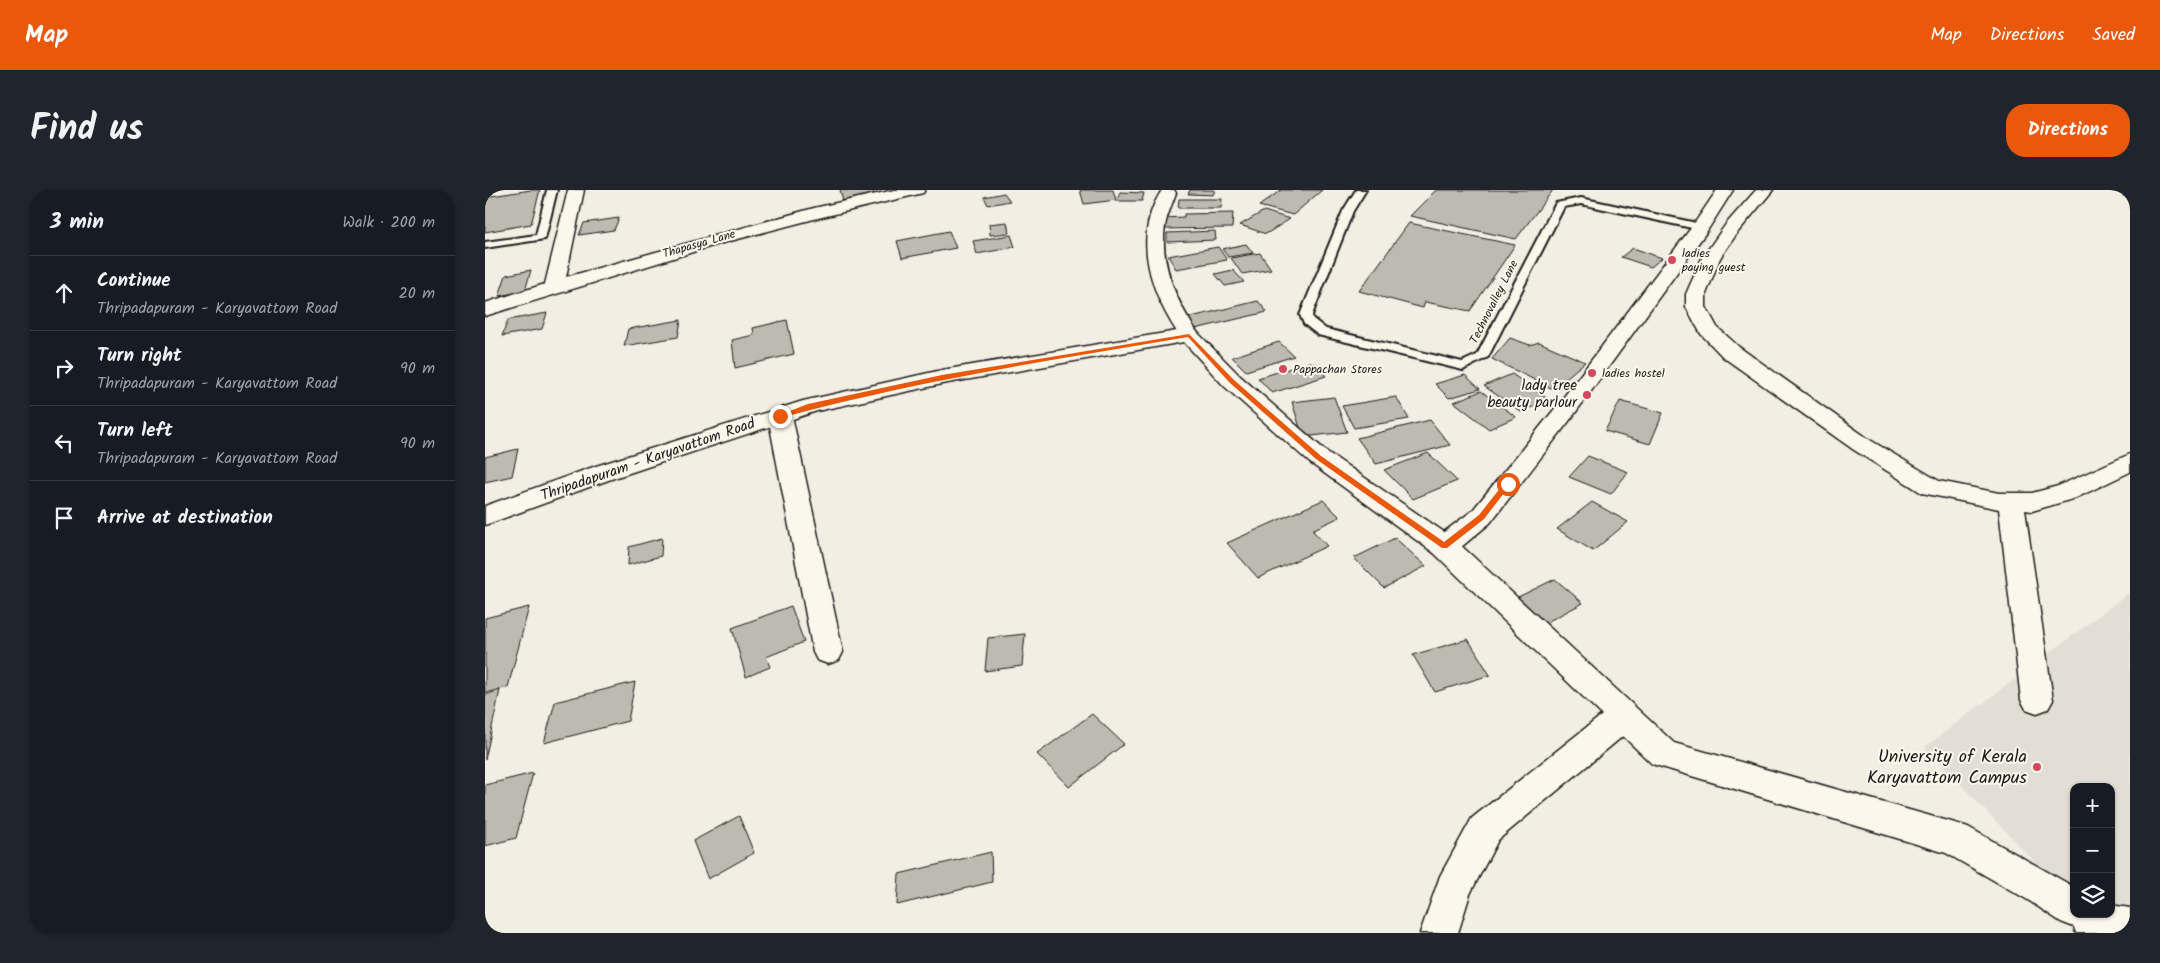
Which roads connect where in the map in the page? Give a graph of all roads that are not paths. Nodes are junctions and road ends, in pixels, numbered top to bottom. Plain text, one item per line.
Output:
1 (552, 190) edge
2 (576, 190) edge
3 (917, 190) edge
4 (1361, 190) edge
5 (1725, 190) edge
6 (1765, 190) edge
7 (2127, 190) edge
8 (1167, 191) edge
9 (2130, 192) edge
10 (1701, 227) junction
11 (485, 245) edge
12 (554, 287) junction
13 (485, 310) edge
14 (1189, 335) junction
15 (780, 416) junction
16 (2130, 462) edge
17 (2011, 501) junction
18 (485, 516) edge
19 (1445, 546) junction
20 (828, 652) dead end
21 (2037, 700) dead end
22 (1625, 715) junction
23 (2088, 919) edge
24 (2130, 927) edge
25 (1439, 933) edge

1 - 11 lane
2 - 12 street
3 - 12 street, Thapasya Lane
4 - 10 lane, Technovalley Lane
5 - 10 street
6 - 17 street
7 - 9 street
8 - 14 street
10 - 19 street
12 - 13 street, Thapasya Lane
14 - 15 street, Thripadapuram - Karyavattom Road
14 - 19 street
15 - 18 street, Thripadapuram - Karyavattom Road
15 - 20 street
16 - 17 street
17 - 21 street
19 - 22 street
22 - 23 street
22 - 25 street
23 - 24 street

